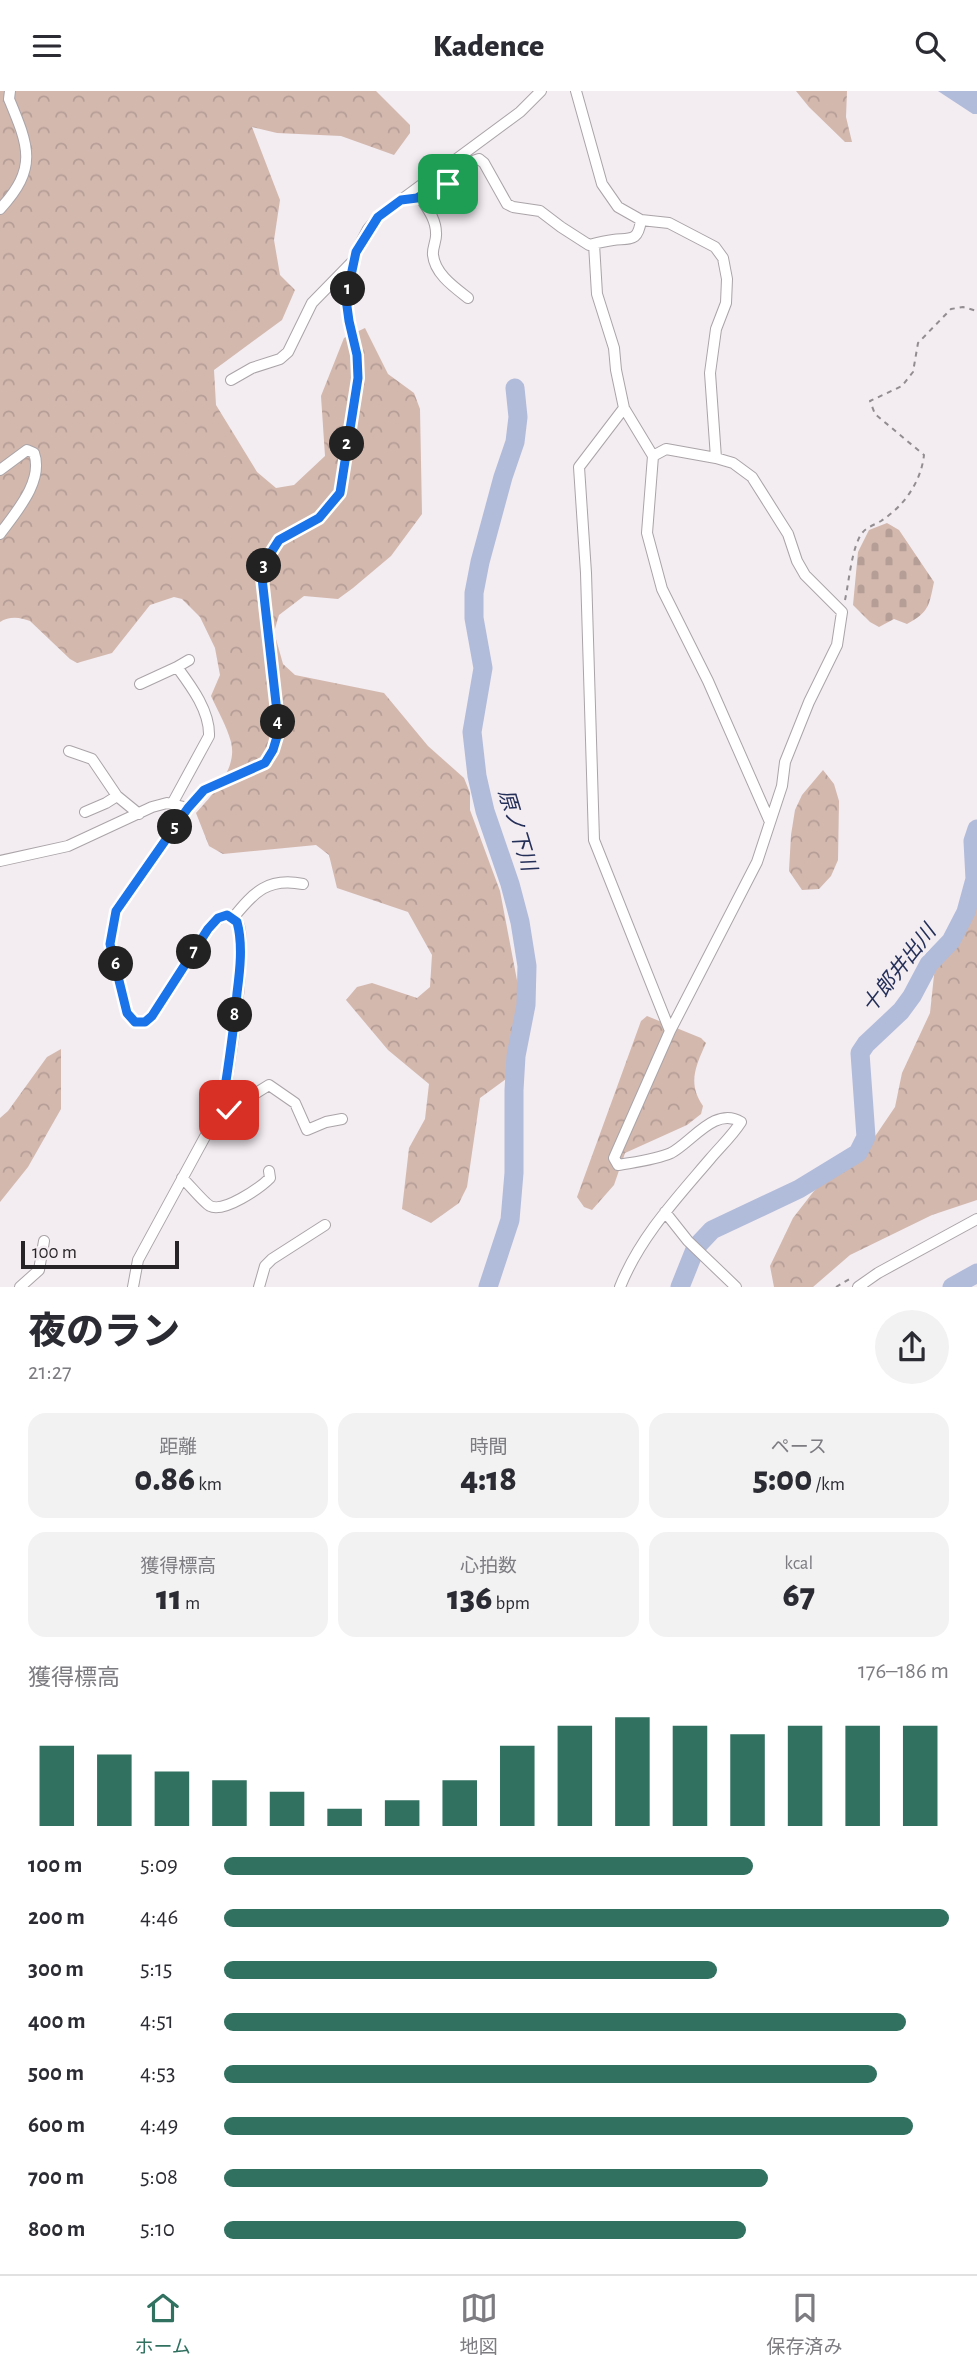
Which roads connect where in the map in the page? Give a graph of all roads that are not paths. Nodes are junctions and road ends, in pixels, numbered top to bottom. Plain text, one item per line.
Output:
1 (10, 91) edge
2 (541, 91) edge
3 (576, 91) edge
4 (420, 197) junction
5 (401, 200) junction
6 (0, 209) edge
7 (641, 220) junction
8 (594, 244) junction
9 (355, 259) junction
10 (468, 299) dead end
11 (231, 380) dead end
12 (624, 408) junction
13 (653, 456) junction
14 (716, 459) junction
15 (0, 470) edge
16 (0, 534) edge
17 (189, 660) dead end
18 (177, 667) junction
19 (140, 684) dead end
20 (68, 751) dead end
21 (117, 796) junction
22 (172, 804) junction
23 (188, 808) junction
24 (85, 812) dead end
25 (139, 814) junction
26 (770, 822) junction
27 (0, 861) edge
28 (303, 884) dead end
29 (233, 918) junction
30 (670, 1031) junction
31 (222, 1107) junction
32 (342, 1119) dead end
33 (270, 1171) dead end
34 (182, 1178) junction
35 (665, 1212) junction
36 (977, 1219) edge
37 (325, 1225) dead end
38 (44, 1241) dead end
39 (20, 1287) edge
40 (133, 1287) edge
41 (259, 1287) edge
42 (620, 1287) edge
43 (736, 1287) edge
44 (858, 1287) edge

1 - 6 street
2 - 5 street
3 - 7 street
4 - 5 street
4 - 8 street
4 - 10 street
5 - 9 street
7 - 8 street
7 - 14 street
8 - 12 street
9 - 11 street
9 - 23 street
12 - 13 street
12 - 30 street
13 - 14 street
13 - 26 street
14 - 26 street
15 - 16 street
17 - 18 street
18 - 19 street
18 - 22 street
20 - 21 street
21 - 24 street
21 - 25 street
22 - 23 street
22 - 25 street
23 - 29 street
25 - 27 street
26 - 30 street
28 - 29 street
29 - 31 street
30 - 35 street
31 - 32 street
31 - 34 street
33 - 34 street
34 - 40 street
35 - 42 street
35 - 43 street
36 - 44 street
37 - 41 street
38 - 39 street

